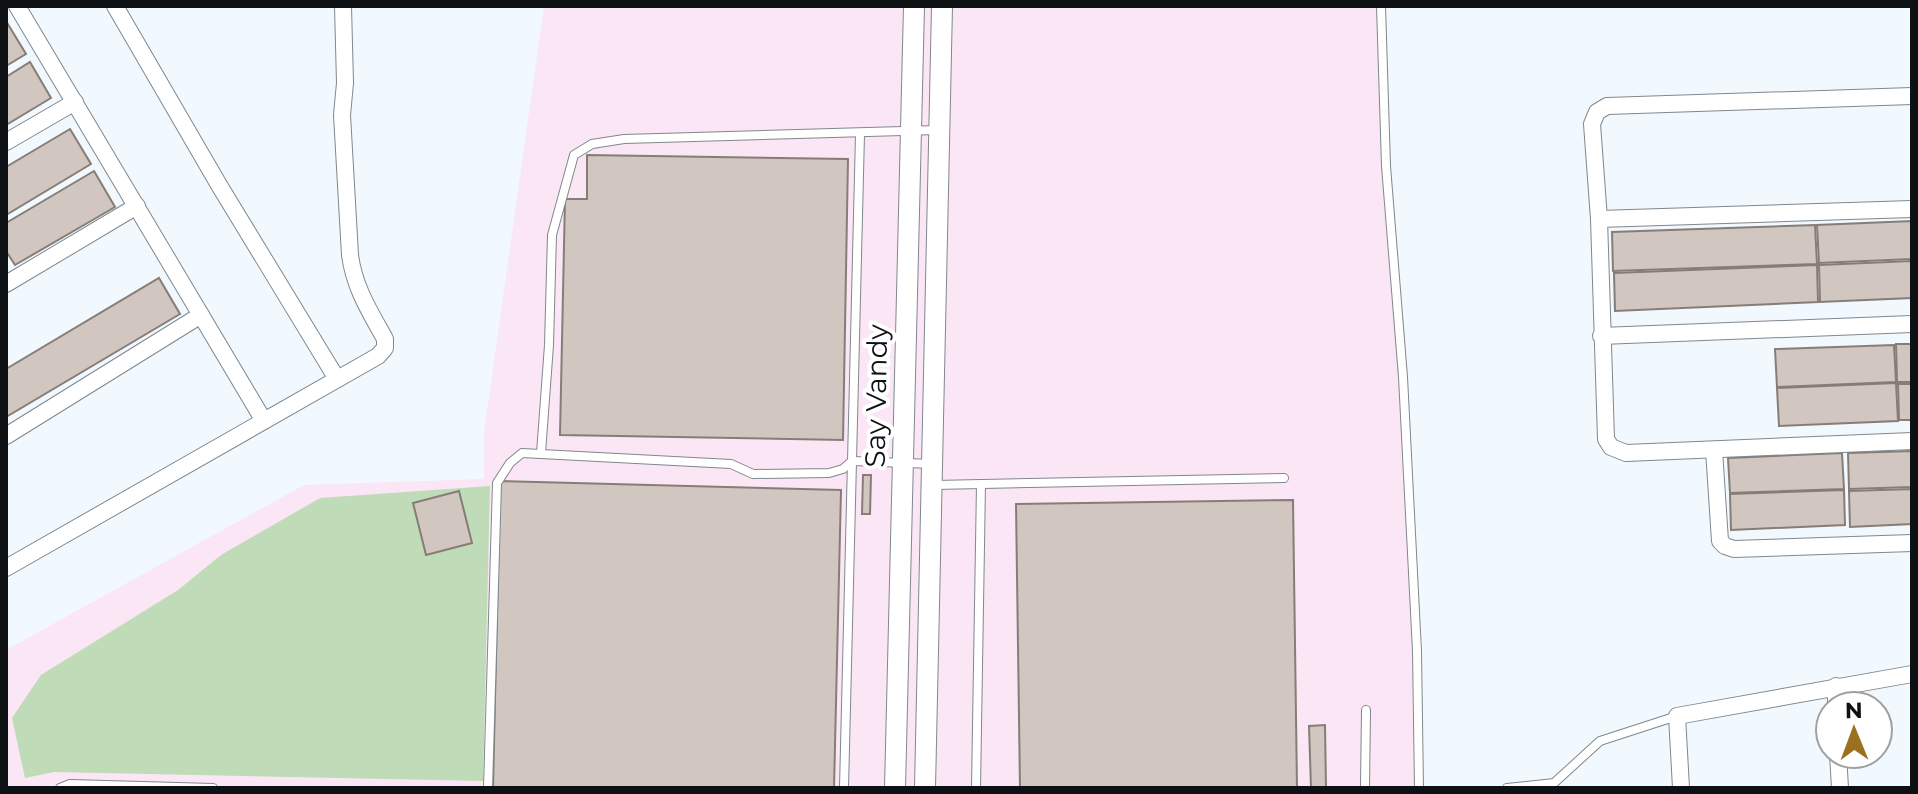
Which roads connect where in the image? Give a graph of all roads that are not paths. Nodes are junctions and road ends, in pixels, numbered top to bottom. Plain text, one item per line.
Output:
1 (17, 6) edge
2 (115, 6) edge
3 (343, 6) edge
4 (914, 6) edge
5 (942, 6) edge
6 (1381, 6) edge
7 (1912, 96) edge
8 (75, 102) junction
9 (911, 130) junction
10 (939, 130) junction
11 (860, 134) junction
12 (6, 142) edge
13 (137, 206) junction
14 (1912, 209) edge
15 (1599, 219) junction
16 (6, 284) edge
17 (201, 315) junction
18 (1912, 324) edge
19 (1601, 336) junction
20 (337, 379) junction
21 (264, 421) junction
22 (6, 436) edge
23 (1912, 441) edge
24 (1714, 450) junction
25 (541, 453) junction
26 (852, 461) junction
27 (903, 463) junction
28 (933, 464) junction
29 (1284, 478) dead end
30 (981, 484) junction
31 (933, 485) junction
32 (1912, 543) edge
33 (6, 568) edge
34 (1912, 674) edge
35 (1836, 686) junction
36 (1836, 690) edge
37 (1366, 710) dead end
38 (1677, 716) junction
39 (60, 788) edge
40 (213, 788) edge
41 (488, 788) edge
42 (844, 788) edge
43 (895, 788) edge
44 (925, 788) edge
45 (976, 788) edge
46 (1365, 788) edge
47 (1419, 788) edge
48 (1507, 788) edge
49 (1681, 788) edge

1 - 8 street
2 - 20 street
3 - 20 street
4 - 9 street, Say Vandy
5 - 10 street, Say Vandy
6 - 47 lane
7 - 15 street
8 - 12 street
8 - 13 street
9 - 10 lane
9 - 11 lane
9 - 27 street, Say Vandy
10 - 28 street, Say Vandy
11 - 25 lane
11 - 26 lane
13 - 16 street
13 - 17 street
14 - 15 street
15 - 19 street
17 - 21 street
17 - 22 street
18 - 19 street
19 - 24 street
20 - 21 street
21 - 33 street
23 - 24 street
24 - 32 street
25 - 26 lane
25 - 41 lane
26 - 27 lane
26 - 42 lane
27 - 28 lane
27 - 43 street, Say Vandy
28 - 31 street, Say Vandy
29 - 30 lane
30 - 31 lane
30 - 45 lane
31 - 44 street, Say Vandy
34 - 35 street
35 - 36 street
35 - 38 street
37 - 46 lane
38 - 48 lane
38 - 49 street
39 - 40 lane

